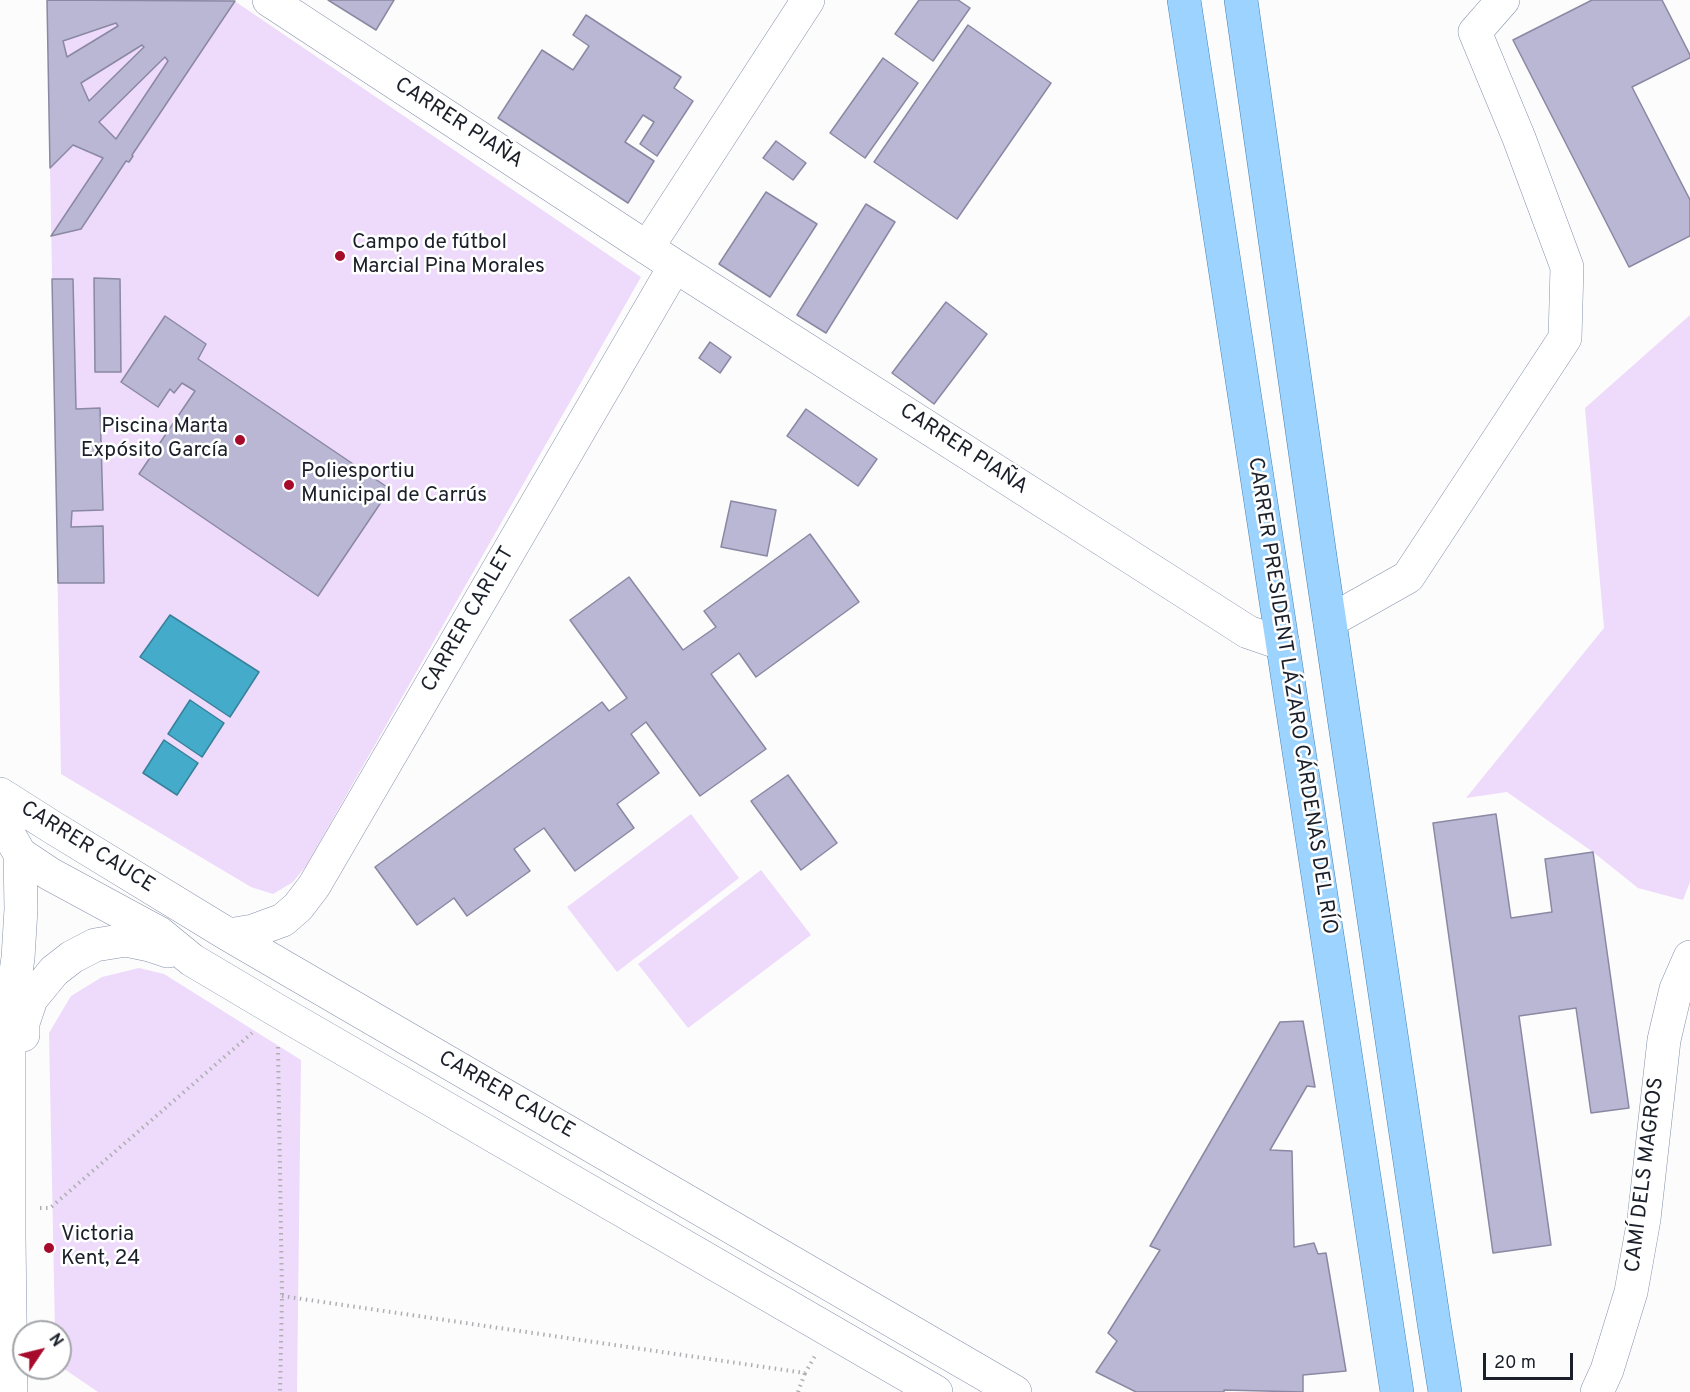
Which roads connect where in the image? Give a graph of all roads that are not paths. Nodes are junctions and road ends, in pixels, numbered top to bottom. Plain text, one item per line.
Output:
1 (269, 0) edge
2 (808, 0) edge
3 (1184, 0) edge
4 (1241, 0) edge
5 (1503, 0) edge
6 (647, 248) junction
7 (675, 266) junction
8 (1330, 621) junction
9 (1283, 644) junction
10 (0, 794) edge
11 (0, 808) edge
12 (0, 822) edge
13 (20, 854) junction
14 (229, 935) junction
15 (1690, 957) edge
16 (192, 960) junction
17 (4, 1101) edge
18 (6, 1232) edge
19 (12, 1392) edge
20 (936, 1392) edge
21 (1015, 1392) edge
22 (1397, 1392) edge
23 (1445, 1392) edge
24 (1597, 1392) edge

1 - 6 street, CARRER PIAÑA
2 - 6 street
3 - 9 main road, CARRER PRESIDENT LÁZARO CÁRDENAS DEL RÍO
4 - 8 main road
5 - 8 street
6 - 7 street, CARRER PIAÑA
7 - 9 street, CARRER PIAÑA
7 - 14 street, CARRER CARLET
8 - 23 main road
9 - 22 main road, CARRER PRESIDENT LÁZARO CÁRDENAS DEL RÍO
10 - 14 street, CARRER CAUCE
11 - 12 street
12 - 13 street
13 - 16 street, CARRER CAUCE
13 - 17 street
14 - 21 street, CARRER CAUCE
15 - 24 street, CAMÍ DELS MAGROS
16 - 17 street, CARRER CAUCE
16 - 20 street, CARRER CAUCE
17 - 18 street
18 - 19 street

